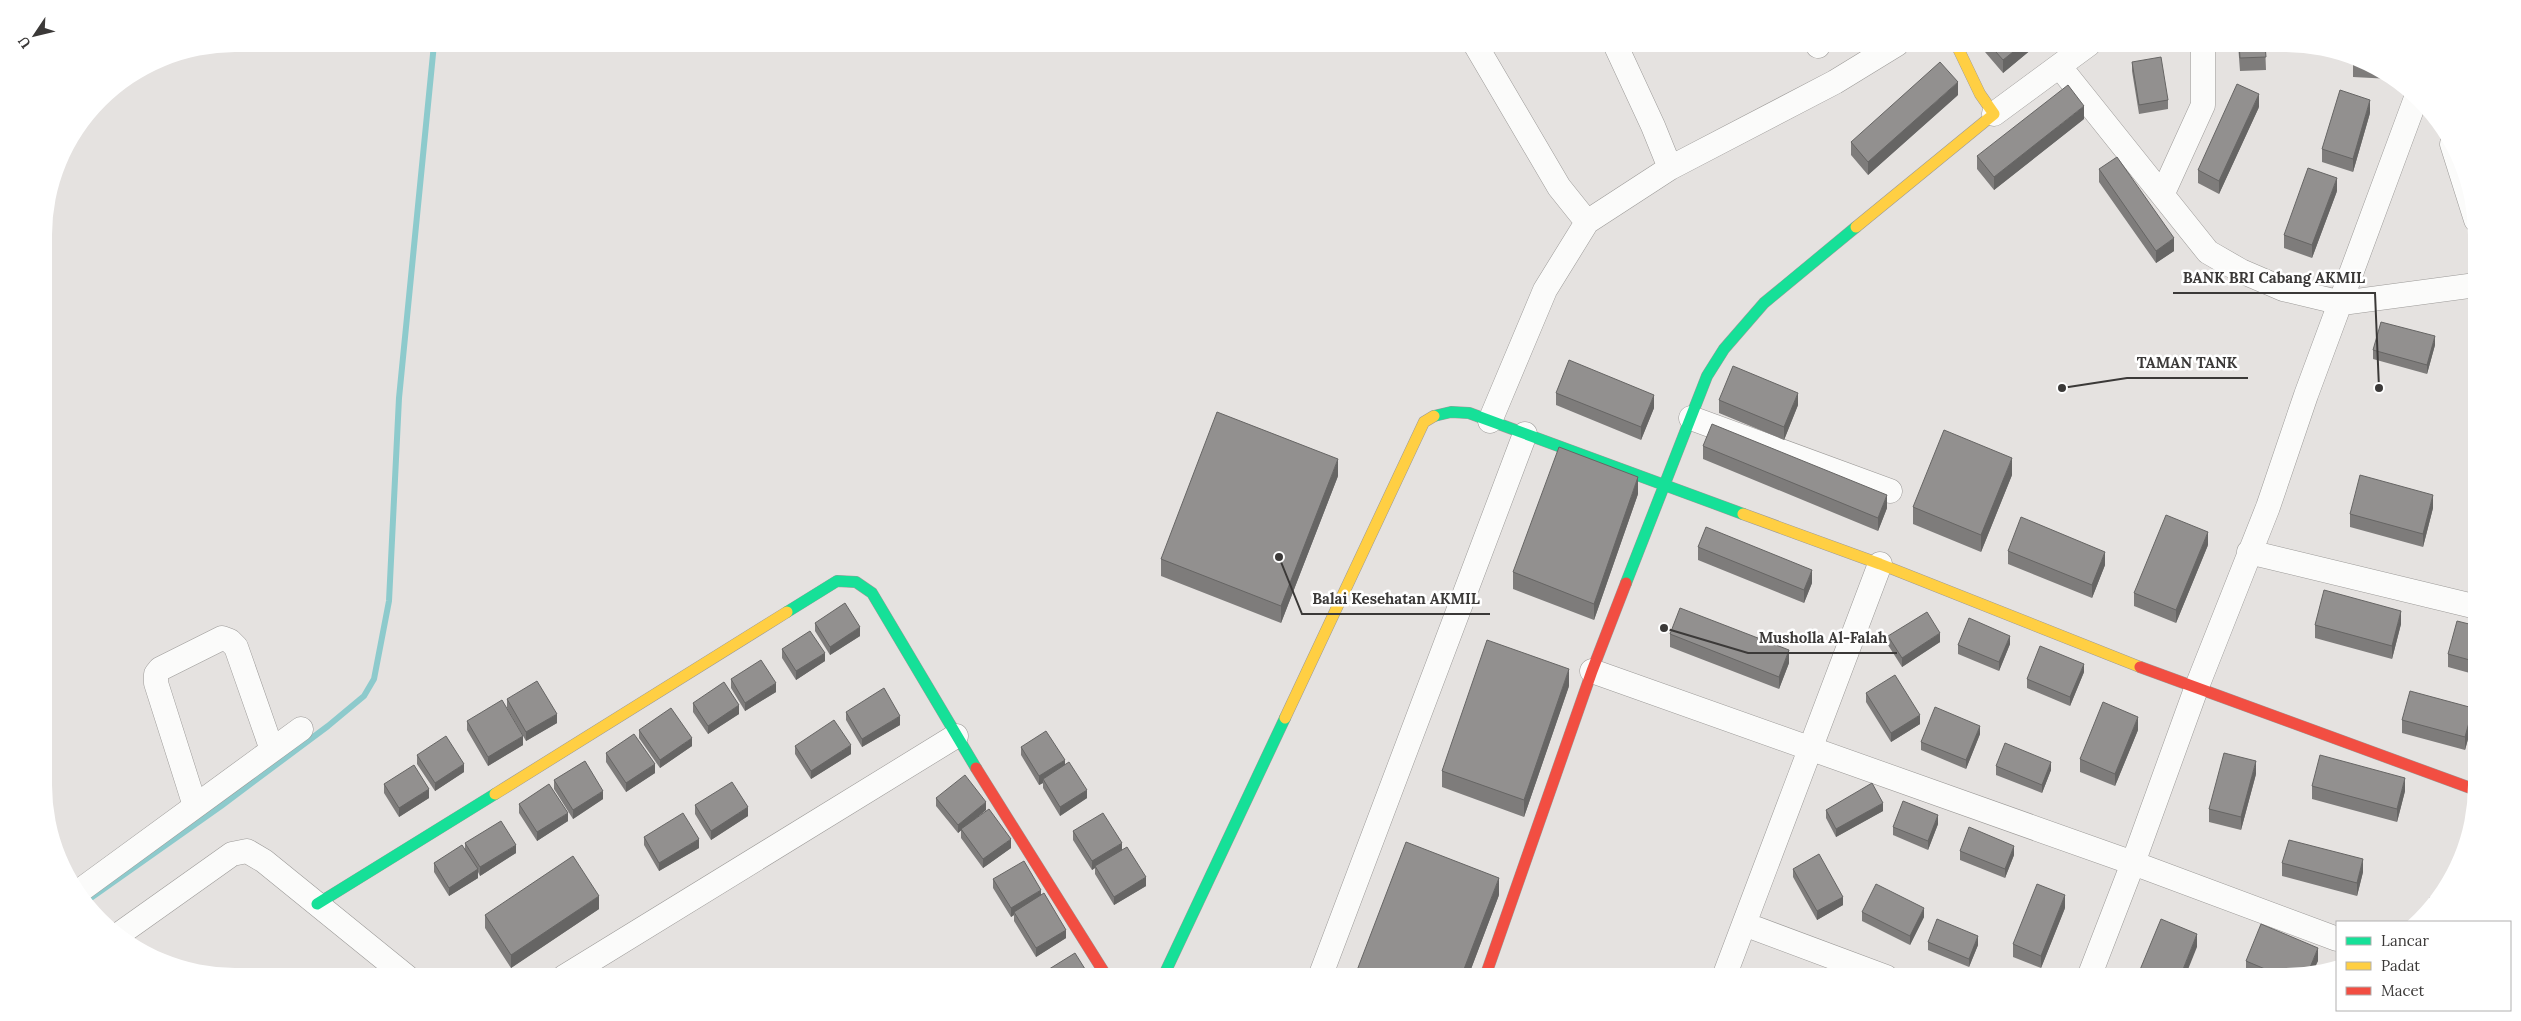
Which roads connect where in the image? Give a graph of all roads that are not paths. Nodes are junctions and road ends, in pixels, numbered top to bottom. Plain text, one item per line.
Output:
1 (1480, 52) edge
2 (1619, 52) edge
3 (1884, 52) edge
4 (1960, 52) edge
5 (2079, 52) edge
6 (2203, 52) edge
7 (2060, 67) junction
8 (2414, 105) edge
9 (1994, 114) junction
10 (1670, 168) junction
11 (2163, 193) junction
12 (1581, 216) junction
13 (2468, 286) edge
14 (2342, 303) junction
15 (1479, 417) junction
16 (1690, 418) junction
17 (1524, 434) junction
18 (1665, 485) junction
19 (1890, 491) dead end
20 (2249, 552) junction
21 (1880, 564) junction
22 (2468, 605) edge
23 (1592, 671) junction
24 (2196, 689) junction
25 (301, 729) dead end
26 (956, 736) junction
27 (1810, 748) junction
28 (272, 750) junction
29 (2468, 787) edge
30 (195, 806) junction
31 (2133, 863) junction
32 (84, 888) edge
33 (317, 904) junction
34 (1744, 924) junction
35 (124, 931) edge
36 (2336, 939) edge
37 (396, 968) edge
38 (579, 968) edge
39 (1101, 968) edge
40 (1167, 968) edge
41 (1323, 968) edge
42 (1488, 968) edge
43 (1727, 968) edge
44 (1862, 968) edge
45 (2092, 968) edge

1 - 12 street
2 - 10 street
3 - 10 street
4 - 9 street
5 - 7 street
6 - 11 street
7 - 9 street
7 - 11 street
8 - 14 street
9 - 16 street
10 - 12 street
11 - 14 street
12 - 15 street
13 - 14 street
14 - 20 street
15 - 17 street
15 - 40 street
16 - 18 street
16 - 19 street
17 - 18 street
17 - 41 street
18 - 21 street
18 - 23 street
20 - 22 street
20 - 24 street
21 - 24 street
21 - 27 street
23 - 27 street
23 - 42 street
24 - 29 street
24 - 31 street
25 - 28 street
26 - 33 street
26 - 38 street
26 - 39 street
27 - 31 street
27 - 34 street
28 - 30 street
28 - 30 street
30 - 32 street
31 - 36 street
31 - 45 street
33 - 35 street
33 - 37 street
34 - 43 street
34 - 44 street

